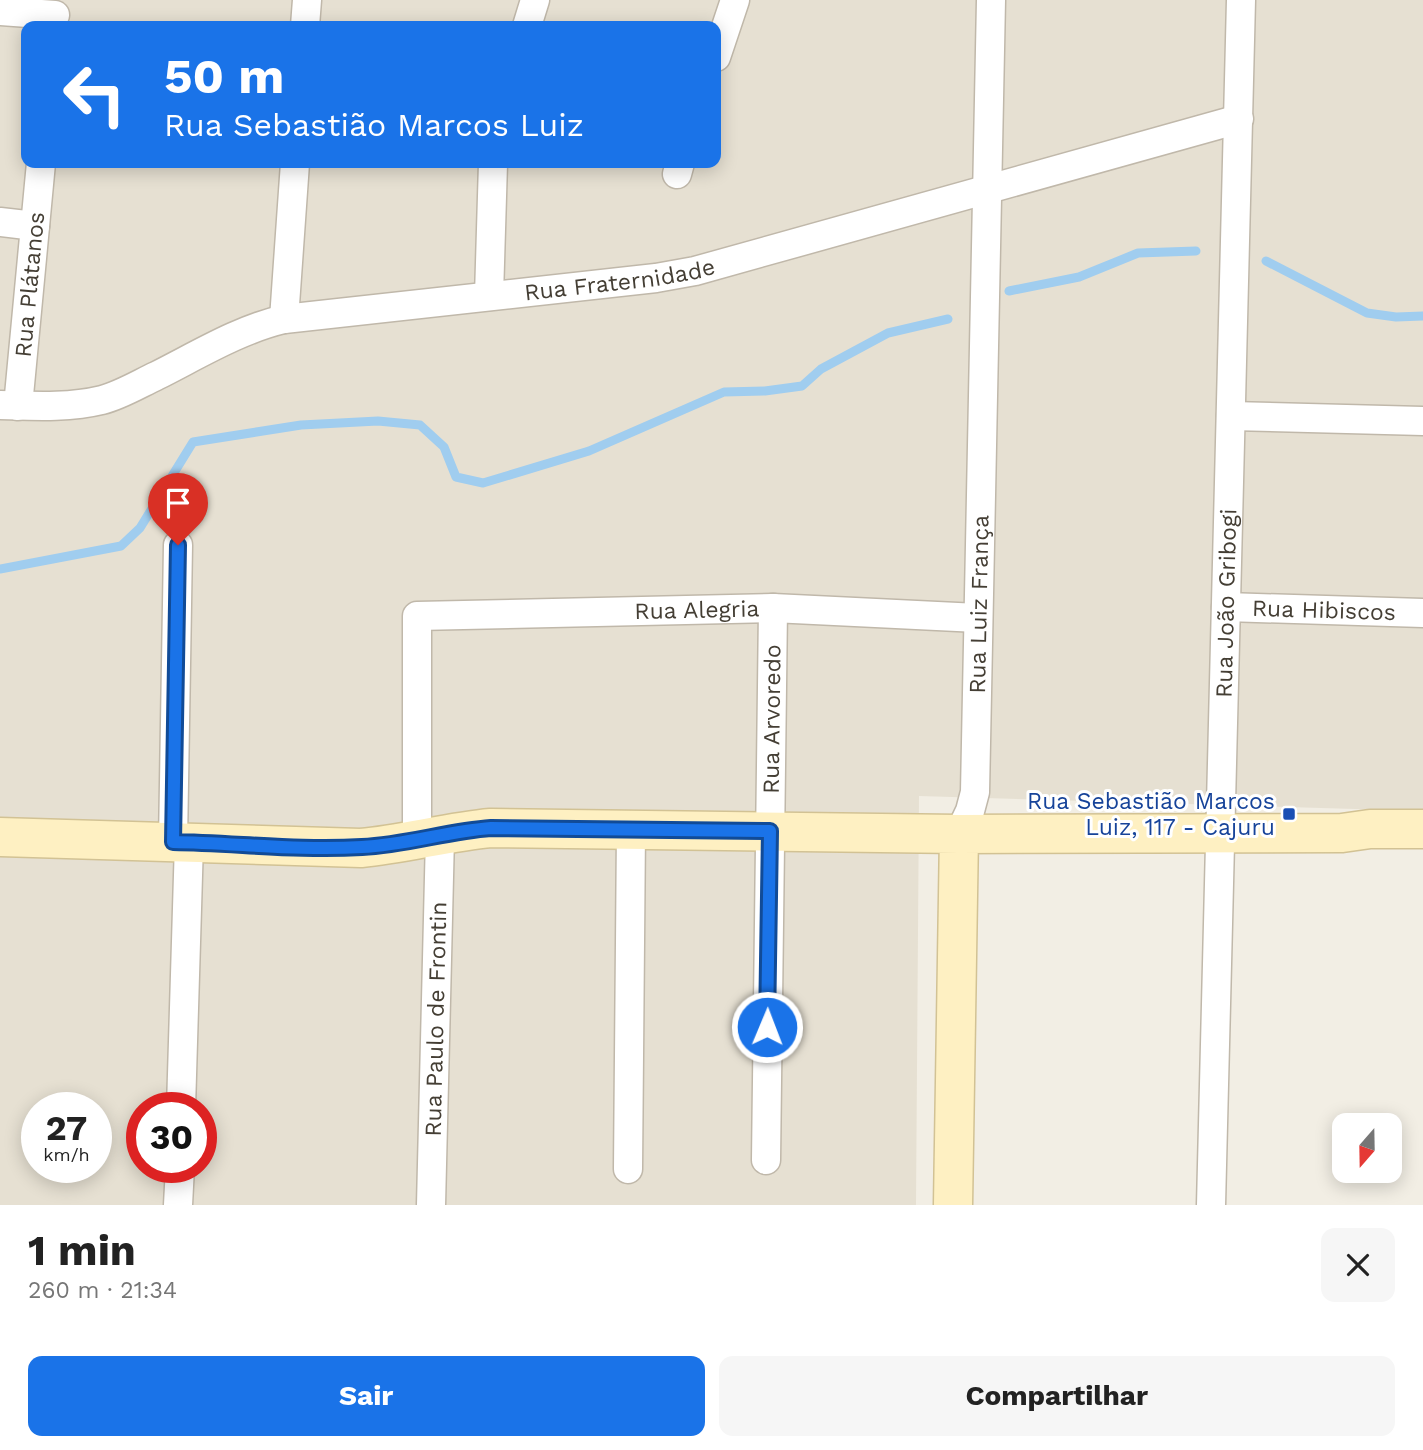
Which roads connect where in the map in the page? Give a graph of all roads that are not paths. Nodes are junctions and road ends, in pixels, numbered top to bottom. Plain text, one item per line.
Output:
1 (307, 0) edge
2 (536, 0) edge
3 (735, 0) edge
4 (991, 0) edge
5 (1241, 0) edge
6 (0, 11) edge
7 (56, 14) edge
8 (305, 21) edge
9 (529, 21) edge
10 (721, 42) edge
11 (1238, 119) junction
12 (41, 168) edge
13 (295, 168) edge
14 (493, 168) edge
15 (988, 189) junction
16 (0, 222) edge
17 (35, 226) junction
18 (489, 296) junction
19 (284, 319) junction
20 (9, 405) edge
21 (1231, 416) junction
22 (1423, 421) edge
23 (178, 545) dead end
24 (1226, 607) junction
25 (773, 608) junction
26 (1423, 613) edge
27 (417, 617) joint
28 (978, 618) junction
29 (1423, 829) edge
30 (631, 830) junction
31 (770, 831) junction
32 (1342, 833) junction
33 (959, 834) junction
34 (1220, 834) junction
35 (0, 837) edge
36 (428, 838) junction
37 (181, 842) junction
38 (1423, 848) edge
39 (181, 1092) edge
40 (766, 1160) dead end
41 (628, 1169) dead end
42 (179, 1183) edge
43 (178, 1205) edge
44 (431, 1205) edge
45 (953, 1205) edge
46 (1212, 1205) edge

1 - 8 street
2 - 9 street
3 - 10 street
4 - 15 street, Rua Luiz França
5 - 11 street, Rua João Gribogi
6 - 7 street
11 - 15 street, Rua Fraternidade
11 - 21 street, Rua João Gribogi
12 - 17 street, Rua Plátanos
13 - 19 street
14 - 18 street
15 - 18 street, Rua Fraternidade
15 - 28 street, Rua Luiz França
16 - 17 street
17 - 20 street, Rua Plátanos
18 - 19 street, Rua Fraternidade
19 - 20 street, Rua Fraternidade
21 - 22 street
21 - 24 street, Rua João Gribogi
23 - 37 street
24 - 26 street, Rua Hibiscos
24 - 34 street, Rua João Gribogi
25 - 27 street, Rua Alegria
25 - 28 street, Rua Alegria
25 - 31 street, Rua Arvoredo
27 - 36 street, Rua Paulo de Frontin
28 - 33 street, Rua Luiz França
29 - 32 main road
30 - 31 main road
30 - 36 main road
30 - 41 street
31 - 33 main road
31 - 40 street, Rua Arvoredo
32 - 34 main road
32 - 38 main road
33 - 34 main road
33 - 45 main road, Rua Luiz França
34 - 46 street, Rua João Gribogi
35 - 37 main road
36 - 37 main road
36 - 44 street, Rua Paulo de Frontin
37 - 39 street
42 - 43 street

